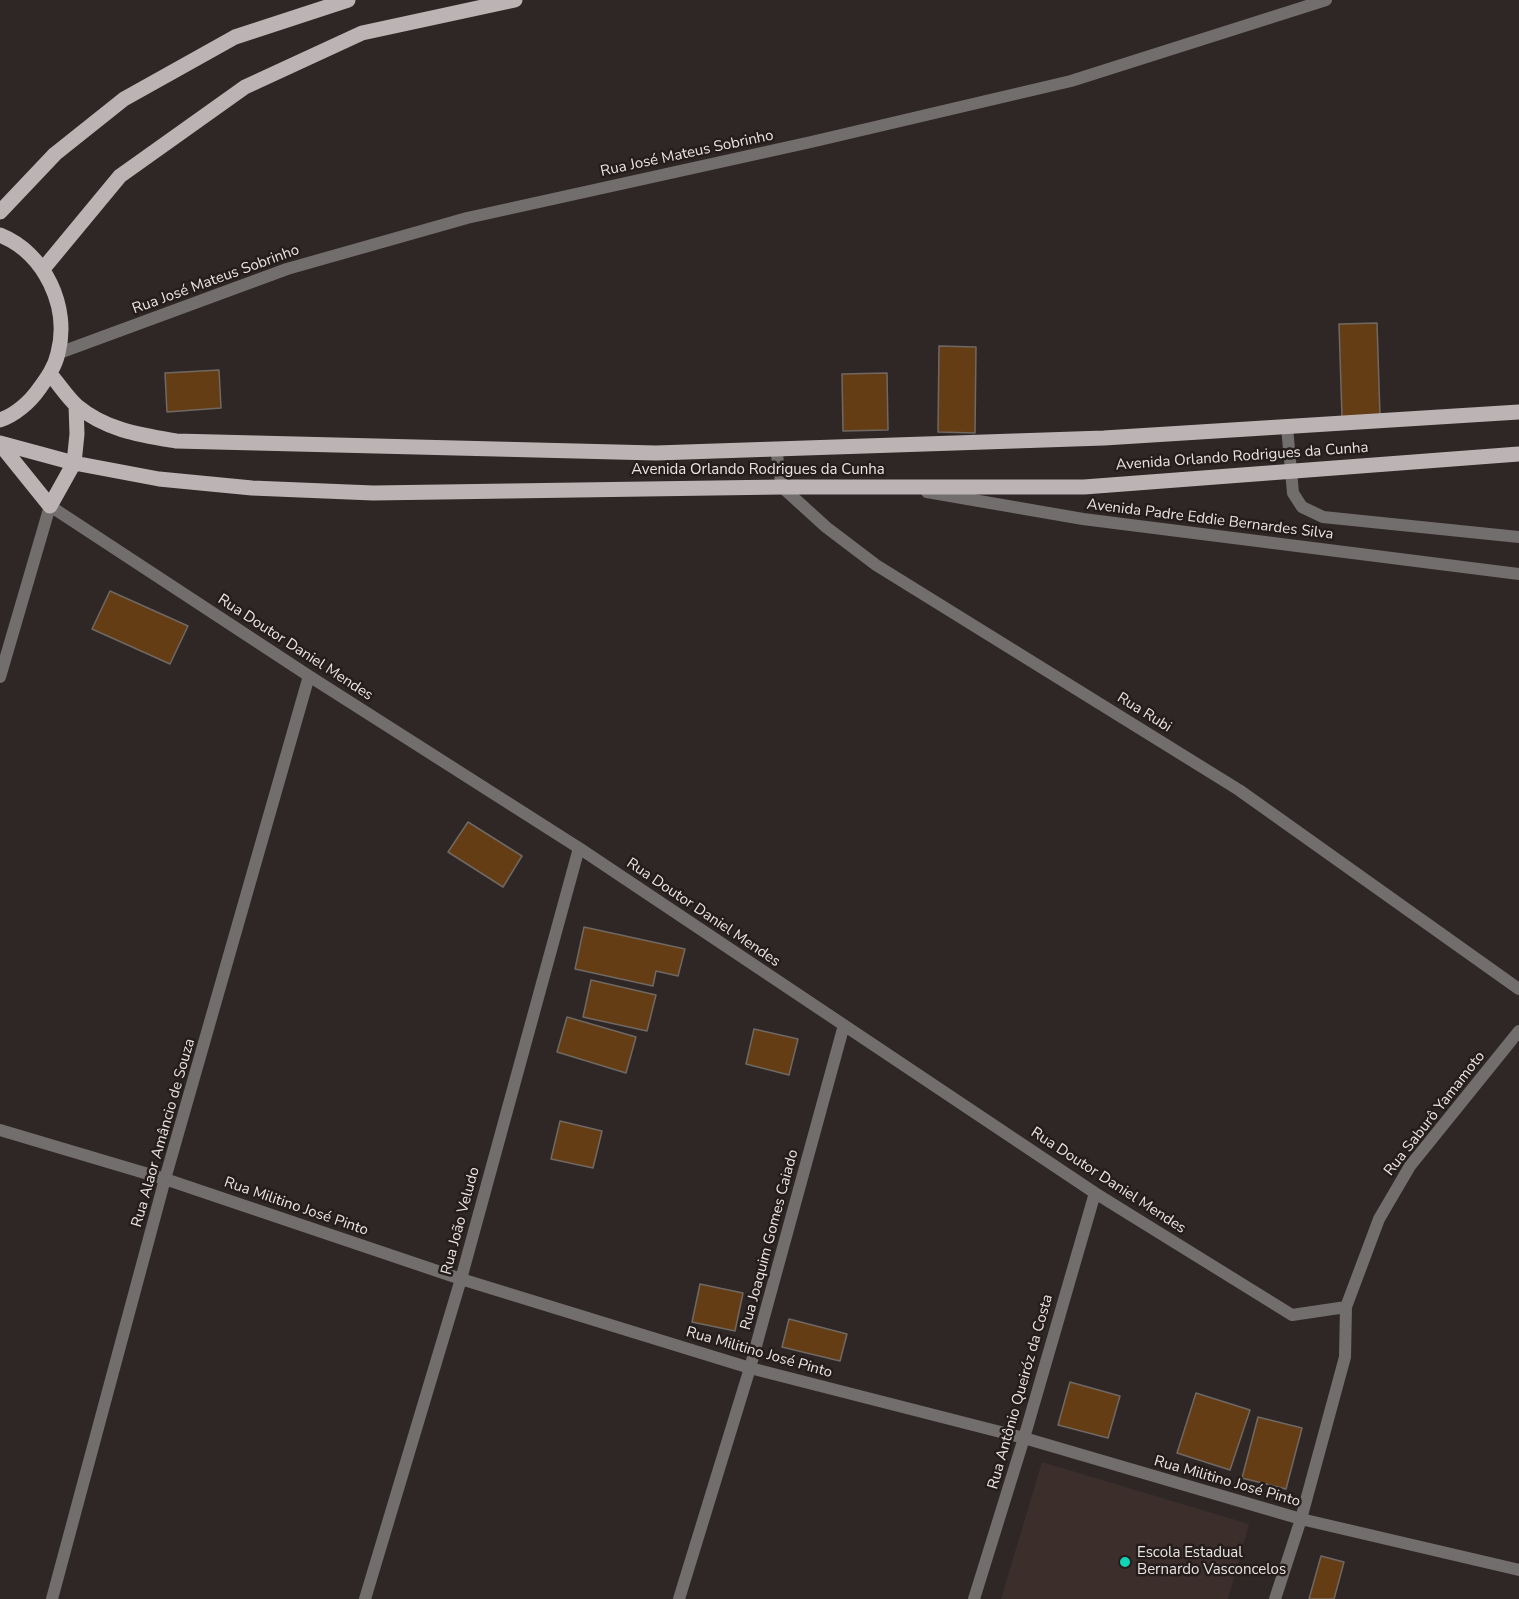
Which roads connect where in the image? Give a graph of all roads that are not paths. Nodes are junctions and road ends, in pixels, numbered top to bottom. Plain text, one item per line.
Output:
1 (348, 0) edge
2 (515, 0) edge
3 (1326, 0) edge
4 (0, 212) edge
5 (0, 235) edge
6 (43, 269) junction
7 (58, 353) junction
8 (50, 374) junction
9 (76, 405) junction
10 (1519, 412) edge
11 (0, 420) edge
12 (1287, 427) junction
13 (0, 444) edge
14 (776, 449) junction
15 (1519, 454) edge
16 (74, 463) junction
17 (1290, 471) junction
18 (782, 487) junction
19 (899, 487) junction
20 (50, 506) junction
21 (1519, 537) edge
22 (1519, 573) edge
23 (309, 676) junction
24 (0, 677) edge
25 (579, 848) junction
26 (1519, 989) edge
27 (844, 1025) junction
28 (1519, 1031) edge
29 (0, 1130) edge
30 (165, 1179) junction
31 (1095, 1193) junction
32 (461, 1279) junction
33 (1347, 1307) junction
34 (750, 1368) junction
35 (1024, 1438) junction
36 (1301, 1519) junction
37 (1519, 1570) edge
38 (52, 1599) edge
39 (365, 1599) edge
40 (679, 1599) edge
41 (974, 1599) edge
42 (1275, 1599) edge

1 - 4 main road
2 - 6 main road
3 - 7 street, Rua José Mateus Sobrinho
5 - 6 main road
6 - 7 main road
7 - 8 main road
8 - 9 main road, Avenida Orlando Rodrigues da Cunha
8 - 11 main road
9 - 14 main road, Avenida Orlando Rodrigues da Cunha
9 - 16 main road
10 - 12 main road, Avenida Orlando Rodrigues da Cunha
12 - 14 main road, Avenida Orlando Rodrigues da Cunha
12 - 17 street, Avenida Padre Eddie Bernardes Silva
13 - 16 main road, Avenida Orlando Rodrigues da Cunha
13 - 20 main road
14 - 18 street
15 - 17 main road, Avenida Orlando Rodrigues da Cunha
16 - 18 main road, Avenida Orlando Rodrigues da Cunha
16 - 20 main road
17 - 19 main road, Avenida Orlando Rodrigues da Cunha
17 - 21 street, Avenida Padre Eddie Bernardes Silva
18 - 19 main road, Avenida Orlando Rodrigues da Cunha
18 - 26 street, Rua Rubi
19 - 22 street, Avenida Padre Eddie Bernardes Silva
20 - 23 street, Rua Doutor Daniel Mendes
20 - 24 street
23 - 25 street, Rua Doutor Daniel Mendes
23 - 30 street, Rua Alaor Amâncio de Souza
25 - 27 street, Rua Doutor Daniel Mendes
25 - 32 street, Rua João Veludo
27 - 31 street, Rua Doutor Daniel Mendes
27 - 34 street, Rua Joaquim Gomes Caiado
28 - 33 street, Rua Saburô Yamamoto
29 - 30 street, Rua Militino José Pinto
30 - 32 street, Rua Militino José Pinto
30 - 38 street, Rua Alaor Amâncio de Souza
31 - 33 street, Rua Doutor Daniel Mendes
31 - 35 street, Rua Antônio Queiróz da Costa
32 - 34 street, Rua Militino José Pinto
32 - 39 street, Rua João Veludo
33 - 36 street, Rua Saburô Yamamoto
34 - 35 street, Rua Militino José Pinto
34 - 40 street, Rua Joaquim Gomes Caiado
35 - 36 street, Rua Militino José Pinto
35 - 41 street, Rua Antônio Queiróz da Costa
36 - 37 street, Rua Militino José Pinto
36 - 42 street, Rua Saburô Yamamoto

